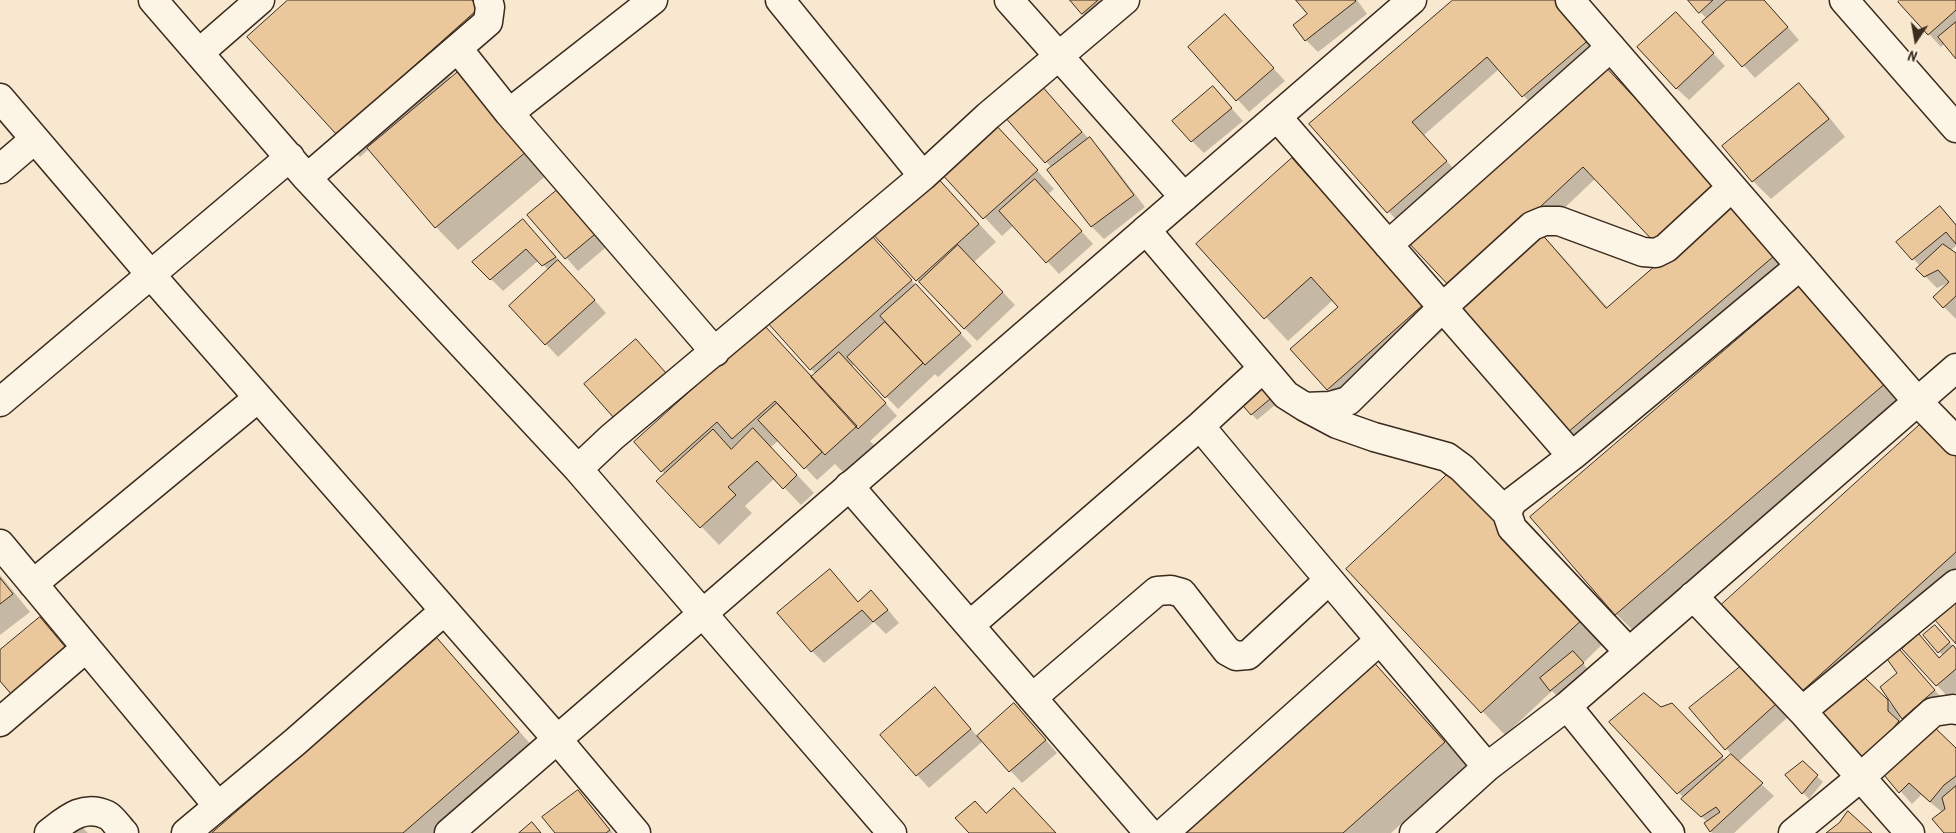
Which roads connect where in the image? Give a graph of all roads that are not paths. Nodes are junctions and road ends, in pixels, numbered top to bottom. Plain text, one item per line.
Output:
1 (154, 0) edge
2 (260, 0) edge
3 (488, 0) edge
4 (653, 0) edge
5 (780, 0) edge
6 (1010, 0) edge
7 (1125, 0) edge
8 (1412, 0) edge
9 (1570, 0) edge
10 (1844, 0) edge
11 (1611, 47) junction
12 (458, 49) junction
13 (199, 53) junction
14 (1060, 57) junction
15 (0, 98) edge
16 (509, 113) junction
17 (1277, 117) junction
18 (1956, 128) edge
19 (35, 139) junction
20 (290, 156) junction
21 (0, 169) edge
22 (923, 176) junction
23 (307, 178) junction
24 (1732, 187) junction
25 (1184, 197) junction
26 (1146, 230) junction
27 (1388, 245) junction
28 (1800, 266) junction
29 (151, 275) junction
30 (1443, 307) junction
31 (715, 352) junction
32 (1263, 368) junction
33 (1956, 368) edge
34 (258, 398) junction
35 (0, 402) edge
36 (1918, 402) junction
37 (1305, 406) junction
38 (1200, 426) junction
39 (1956, 441) edge
40 (1572, 456) junction
41 (578, 469) junction
42 (849, 486) junction
43 (1507, 513) junction
44 (0, 544) edge
45 (1328, 581) junction
46 (33, 584) junction
47 (1956, 584) edge
48 (1693, 596) junction
49 (444, 611) junction
50 (702, 614) junction
51 (970, 625) junction
52 (1380, 640) junction
53 (86, 648) junction
54 (1629, 652) junction
55 (1032, 698) junction
56 (1567, 706) junction
57 (1956, 710) edge
58 (1802, 711) junction
59 (0, 722) edge
60 (557, 740) junction
61 (1487, 767) junction
62 (1861, 776) junction
63 (218, 806) junction
64 (49, 833) edge
65 (124, 833) edge
66 (186, 833) edge
67 (449, 833) edge
68 (636, 833) edge
69 (892, 833) edge
70 (1149, 833) edge
71 (1164, 833) edge
72 (1414, 833) edge
73 (1670, 833) edge
74 (1792, 833) edge
75 (1910, 833) edge

1 - 13 street
2 - 13 street
3 - 12 street
4 - 16 street
5 - 22 street
6 - 14 street
7 - 14 street
8 - 17 street
9 - 11 street
10 - 18 street
11 - 24 street
11 - 27 street
12 - 16 street
12 - 23 street
13 - 20 street
14 - 22 street
14 - 25 street
15 - 19 street
16 - 31 street
17 - 25 street
17 - 27 street
19 - 21 street
19 - 29 street
20 - 23 street
20 - 29 street
22 - 31 street
23 - 41 street
24 - 28 street
24 - 30 street
25 - 26 street
26 - 32 street
26 - 42 street
27 - 30 street
28 - 36 street
28 - 40 street
29 - 34 street
29 - 35 street
30 - 37 street
30 - 40 street
31 - 41 street
32 - 37 street
32 - 38 street
33 - 36 street
34 - 46 street
34 - 49 street
36 - 39 street
36 - 48 street
37 - 43 street
38 - 45 street
38 - 51 street
40 - 43 street
41 - 50 street
42 - 50 street
42 - 51 street
43 - 54 street
44 - 46 street
45 - 52 street
45 - 55 street
46 - 53 street
47 - 58 street
48 - 54 street
48 - 58 street
49 - 60 street
49 - 63 street
50 - 60 street
50 - 69 street
51 - 55 street
52 - 61 street
52 - 71 street
53 - 59 street
53 - 63 street
54 - 56 street
55 - 70 street
56 - 61 street
56 - 73 street
57 - 62 street
58 - 62 street
60 - 67 street
60 - 68 street
61 - 72 street
62 - 74 street
62 - 75 street
63 - 66 street
64 - 65 street

